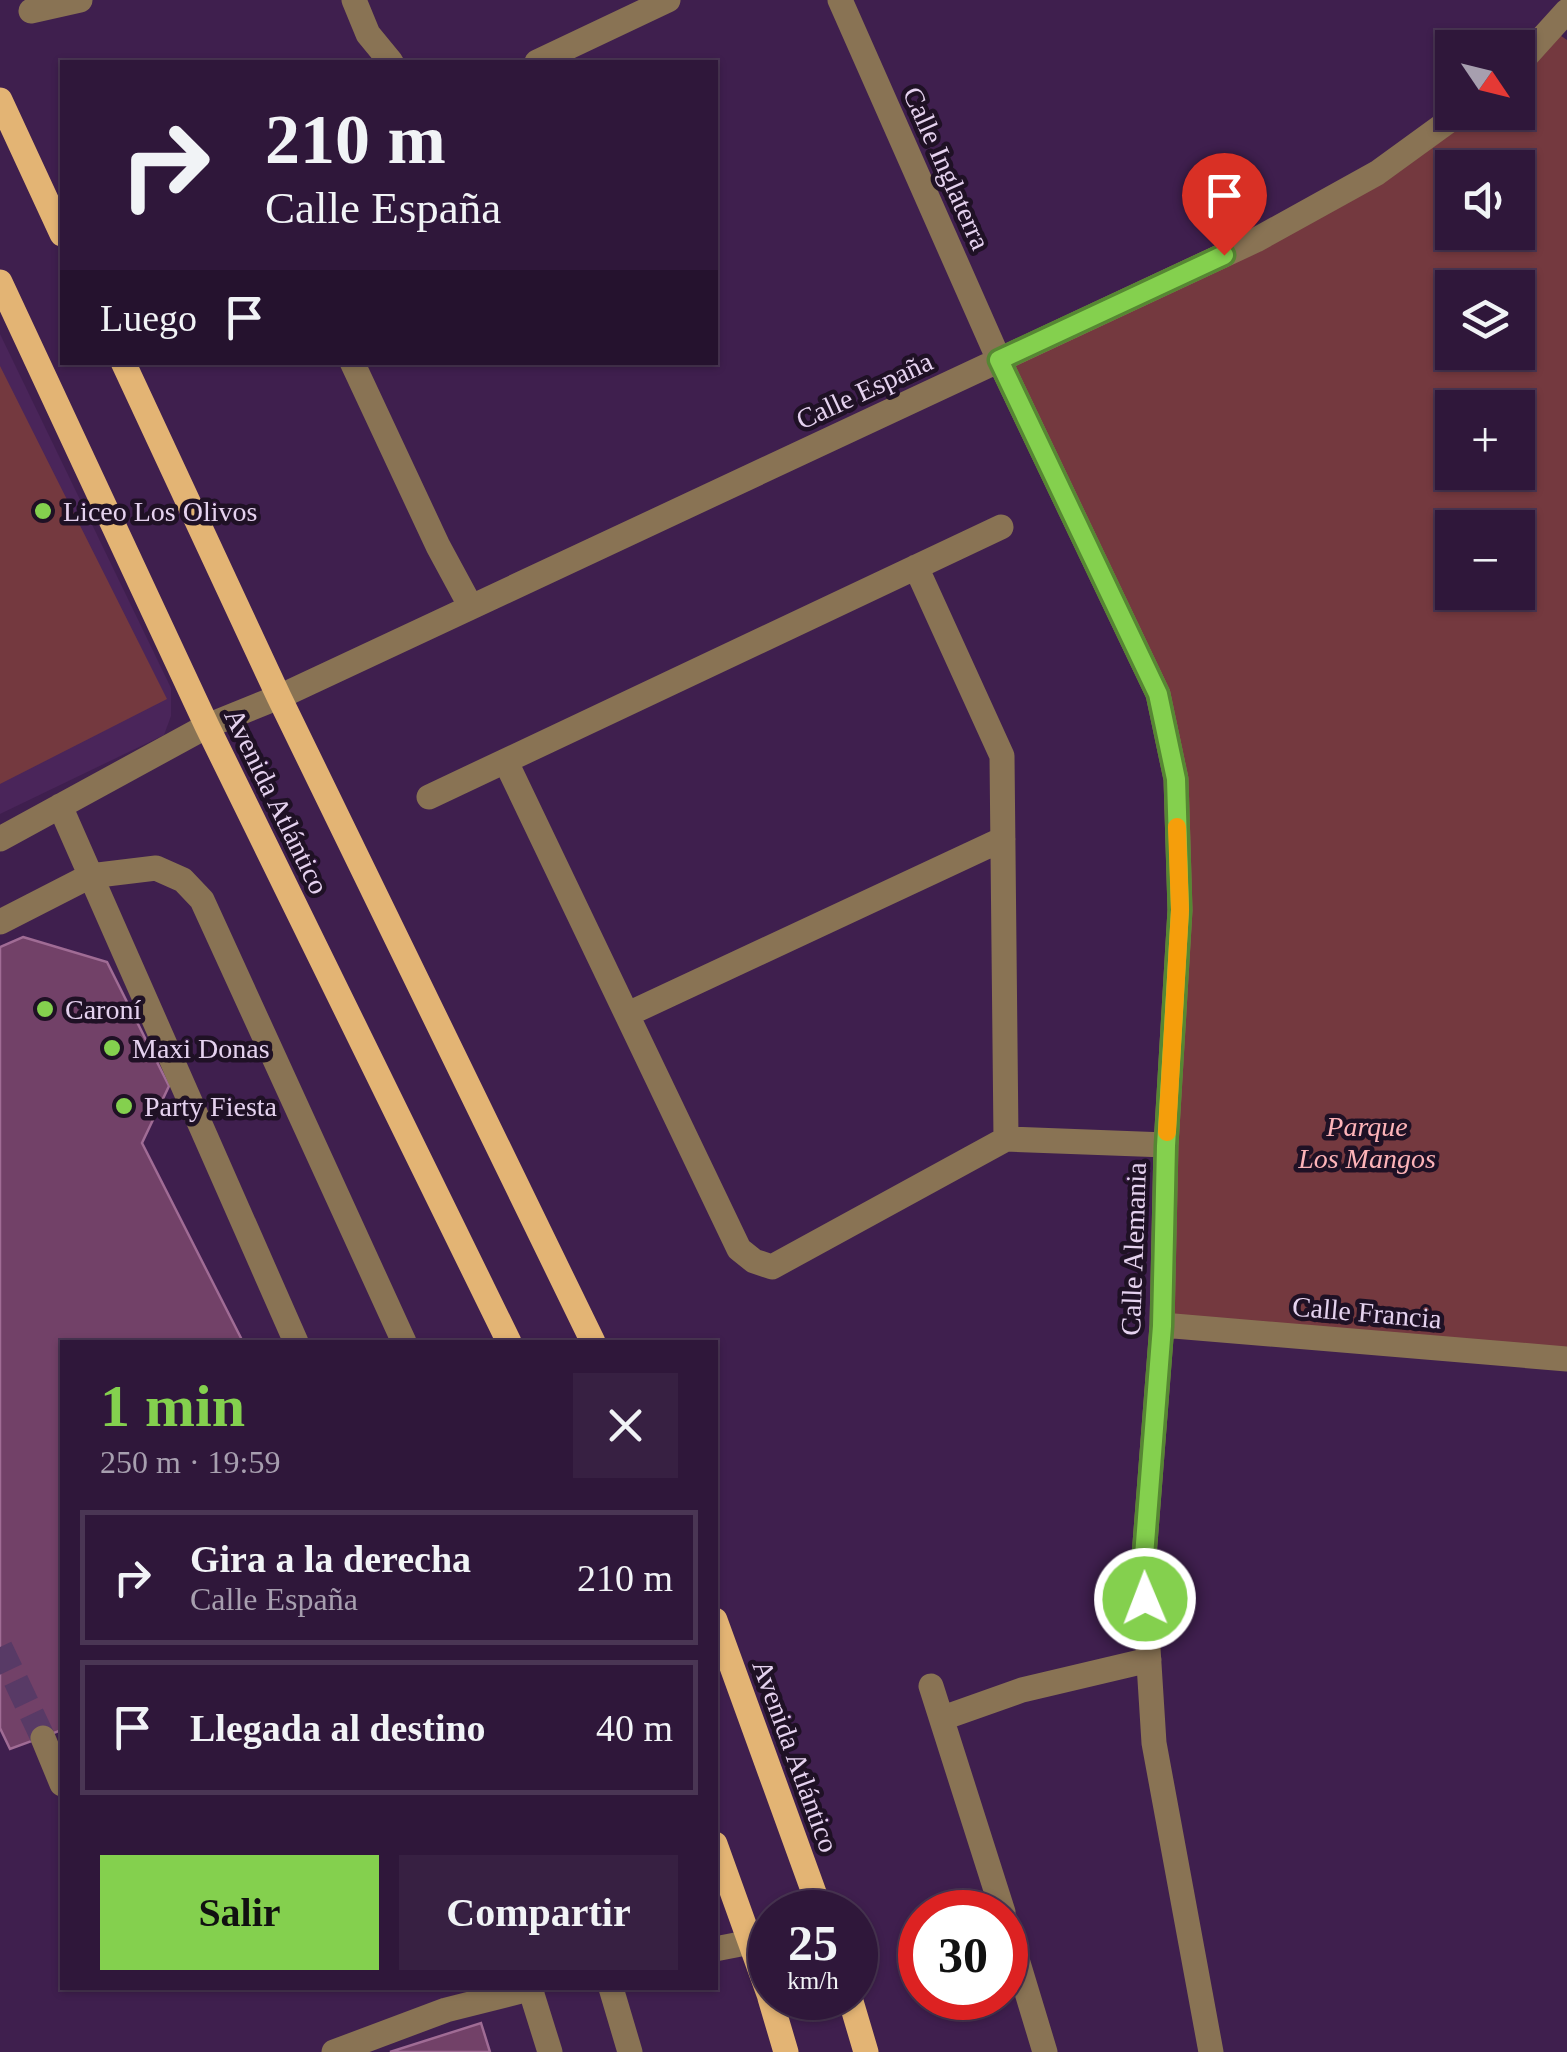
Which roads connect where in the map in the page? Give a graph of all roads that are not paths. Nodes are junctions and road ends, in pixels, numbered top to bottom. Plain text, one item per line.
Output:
1 (80, 0) edge
2 (354, 0) edge
3 (668, 0) edge
4 (840, 0) edge
5 (32, 10) dead end
6 (1562, 27) edge
7 (1535, 50) edge
8 (389, 60) edge
9 (541, 60) edge
10 (0, 100) edge
11 (1436, 130) edge
12 (60, 230) edge
13 (0, 282) edge
14 (999, 360) junction
15 (124, 365) edge
16 (353, 365) edge
17 (1001, 527) dead end
18 (916, 567) junction
19 (471, 606) junction
20 (279, 697) junction
21 (207, 726) junction
22 (506, 762) junction
23 (430, 798) dead end
24 (60, 806) junction
25 (0, 839) edge
26 (1003, 839) junction
27 (90, 876) junction
28 (0, 922) edge
29 (628, 1014) junction
30 (1006, 1139) junction
31 (1166, 1146) junction
32 (1162, 1326) junction
33 (295, 1340) edge
34 (403, 1340) edge
35 (508, 1340) edge
36 (593, 1340) edge
37 (1567, 1359) edge
38 (718, 1628) edge
39 (1149, 1660) junction
40 (931, 1686) dead end
41 (943, 1718) junction
42 (43, 1738) tunnel mouth
43 (60, 1779) edge
44 (718, 1852) edge
45 (814, 1890) edge
46 (995, 1890) edge
47 (748, 1934) edge
48 (748, 1943) edge
49 (718, 1948) edge
50 (464, 1990) edge
51 (523, 1990) edge
52 (532, 1990) edge
53 (612, 1990) edge
54 (1028, 1994) edge
55 (446, 2010) junction
56 (777, 2020) edge
57 (857, 2020) edge
58 (334, 2052) edge
59 (550, 2052) edge
60 (630, 2052) edge
61 (786, 2052) edge
62 (866, 2052) edge
63 (1046, 2052) edge
64 (1211, 2052) edge

1 - 5 street
2 - 8 street
3 - 9 street
4 - 14 street, Calle Inglaterra
6 - 7 street
10 - 12 main road
11 - 14 street, Calle España
13 - 21 main road, Avenida Atlántico
14 - 19 street, Calle España
14 - 31 street, Calle Alemania
15 - 20 main road, Avenida Atlántico
16 - 19 street
17 - 18 street
18 - 22 street
18 - 26 street
19 - 20 street, Calle España
20 - 21 street, Calle España
20 - 36 main road, Avenida Atlántico
21 - 24 street, Calle España
21 - 35 main road, Avenida Atlántico
22 - 23 street
22 - 29 street
24 - 25 street, Calle España
24 - 27 street
26 - 29 street
26 - 30 street
27 - 28 street
27 - 33 street
27 - 34 street
29 - 30 street
30 - 31 street
31 - 32 street, Calle Alemania
32 - 37 street, Calle Francia
32 - 39 street, Calle Alemania
38 - 45 main road, Avenida Atlántico
39 - 41 street
39 - 64 street, Calle Alemania
40 - 41 street
41 - 46 street
42 - 43 street
44 - 47 main road
48 - 49 street
50 - 55 street
51 - 55 street
52 - 59 street
53 - 60 street
54 - 63 street
55 - 58 street
56 - 61 main road
57 - 62 main road

